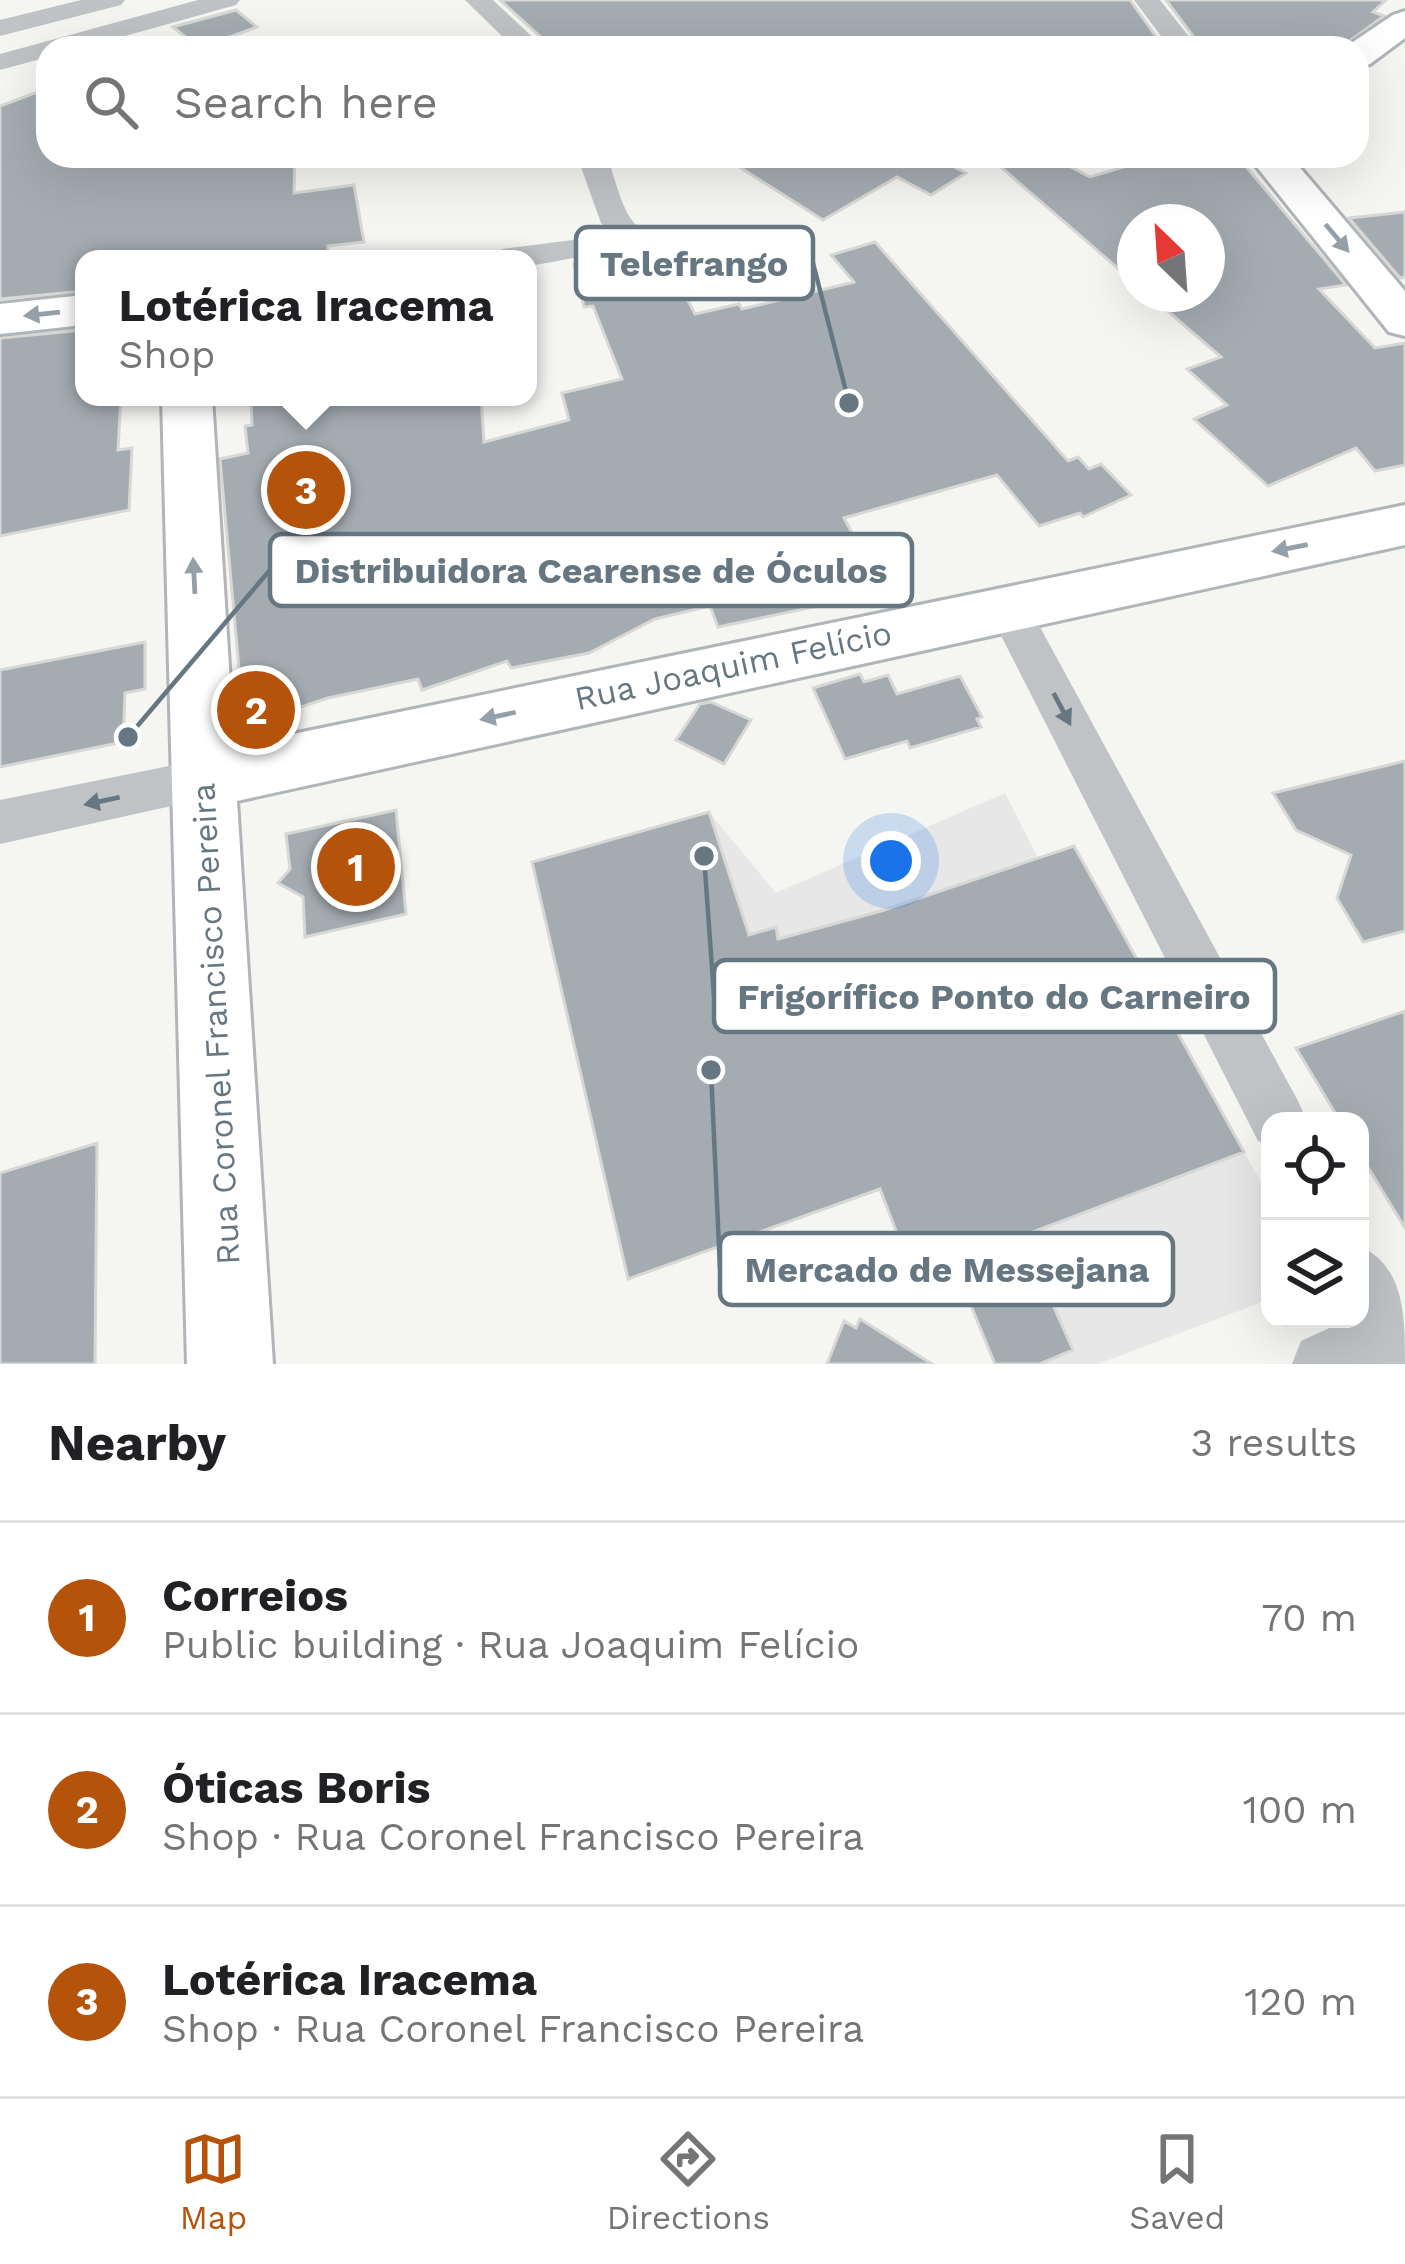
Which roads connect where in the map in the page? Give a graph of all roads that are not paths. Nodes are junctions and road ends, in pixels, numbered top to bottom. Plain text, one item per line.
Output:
1 (112, 0) edge
2 (227, 0) edge
3 (478, 0) edge
4 (1147, 0) edge
5 (69, 5) edge
6 (1405, 22) edge
7 (0, 28) edge
8 (97, 36) edge
9 (517, 36) edge
10 (1175, 36) edge
11 (1369, 48) edge
12 (36, 53) edge
13 (0, 62) edge
14 (596, 168) edge
15 (1278, 168) edge
16 (640, 242) junction
17 (537, 255) edge
18 (722, 276) dead end
19 (75, 311) edge
20 (0, 319) edge
21 (1405, 321) edge
22 (187, 406) edge
23 (1405, 525) edge
24 (1007, 606) junction
25 (203, 780) junction
26 (0, 822) edge
27 (1273, 1112) edge
28 (1369, 1292) edge
29 (1401, 1344) edge
30 (230, 1364) edge
31 (1324, 1364) edge

1 - 5 street
2 - 8 street
3 - 9 street
4 - 10 street
5 - 7 street
6 - 11 main road
12 - 13 street
14 - 16 street
15 -> 21 main road
16 - 17 street
16 - 18 street
19 -> 20 main road
25 -> 22 main road, Rua Coronel Francisco Pereira
23 -> 24 main road, Rua Joaquim Felício
24 -> 25 main road, Rua Joaquim Felício
24 -> 27 street
25 -> 26 street
25 - 30 main road, Rua Coronel Francisco Pereira
28 - 29 street
29 - 31 street

